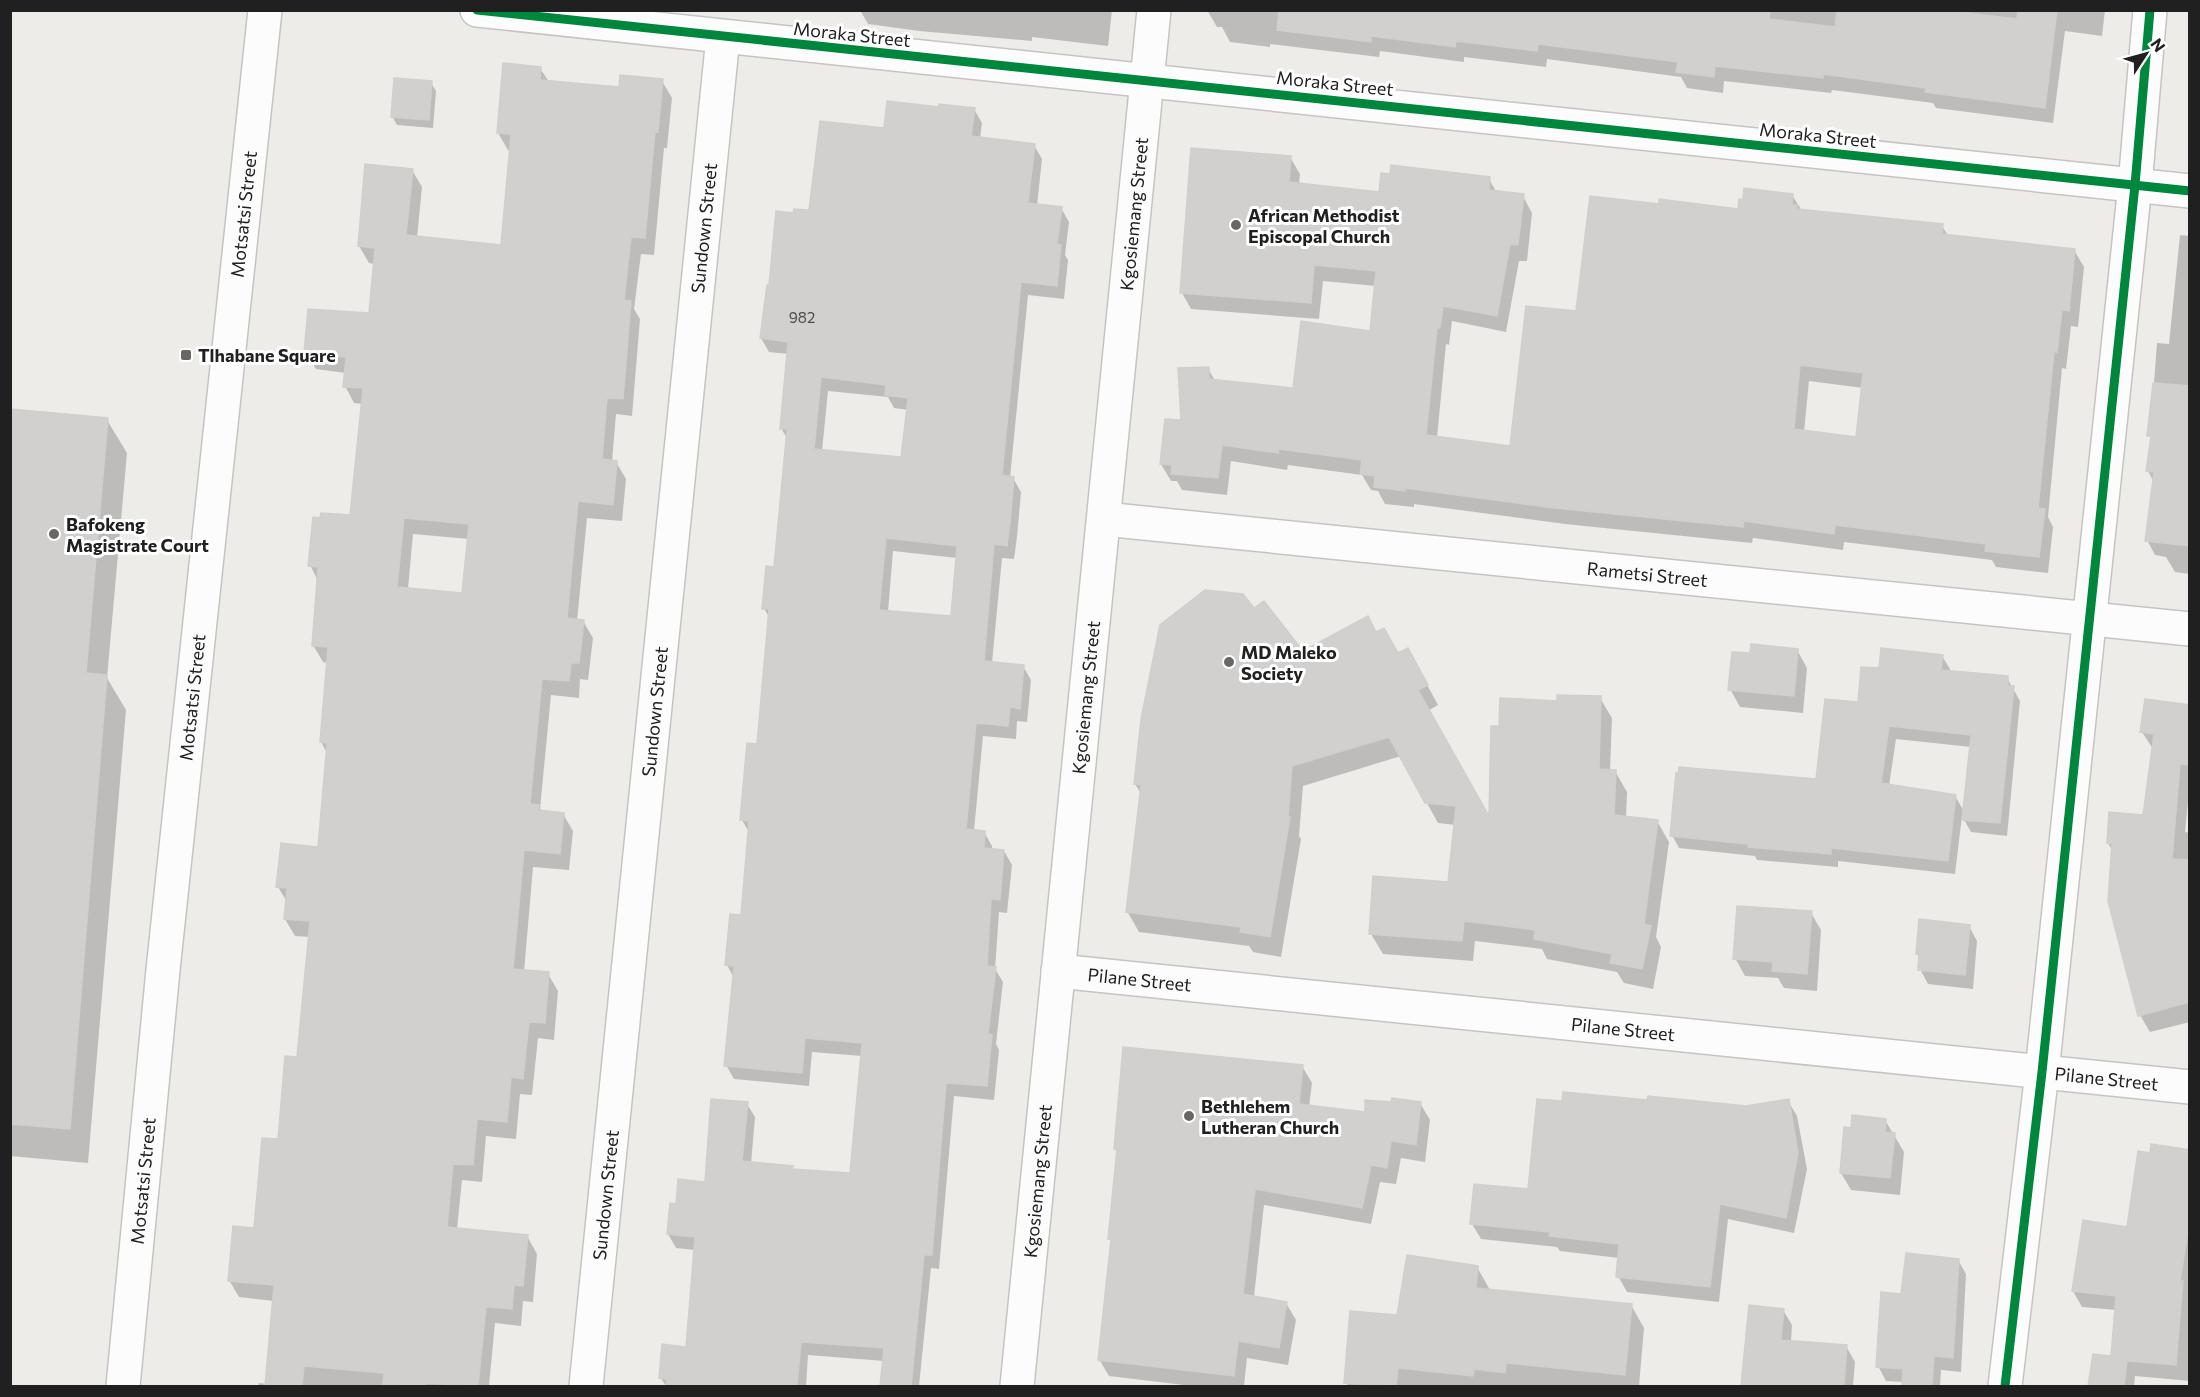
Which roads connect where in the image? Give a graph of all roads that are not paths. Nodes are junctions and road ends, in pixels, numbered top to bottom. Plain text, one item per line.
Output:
1 (265, 10) edge
2 (477, 10) edge
3 (1154, 10) edge
4 (2150, 10) edge
5 (723, 38) junction
6 (1147, 80) junction
7 (2135, 185) junction
8 (2190, 191) edge
9 (1104, 519) junction
10 (2088, 619) junction
11 (2190, 629) edge
12 (1058, 971) junction
13 (2042, 1072) junction
14 (2190, 1087) edge
15 (123, 1386) edge
16 (586, 1386) edge
17 (1017, 1386) edge
18 (2005, 1386) edge

1 - 15 street, Motsatsi Street
2 - 5 street, Moraka Street
3 - 6 street, Kgosiemang Street
4 - 7 street
5 - 6 street, Moraka Street
5 - 16 street, Sundown Street
6 - 7 street, Moraka Street
6 - 9 street, Kgosiemang Street
7 - 8 street, Moraka Street
7 - 10 street
9 - 10 street, Rametsi Street
9 - 12 street, Kgosiemang Street
10 - 11 street, Rametsi Street
10 - 13 street
12 - 13 street, Pilane Street
12 - 17 street, Kgosiemang Street
13 - 14 street, Pilane Street
13 - 18 street

